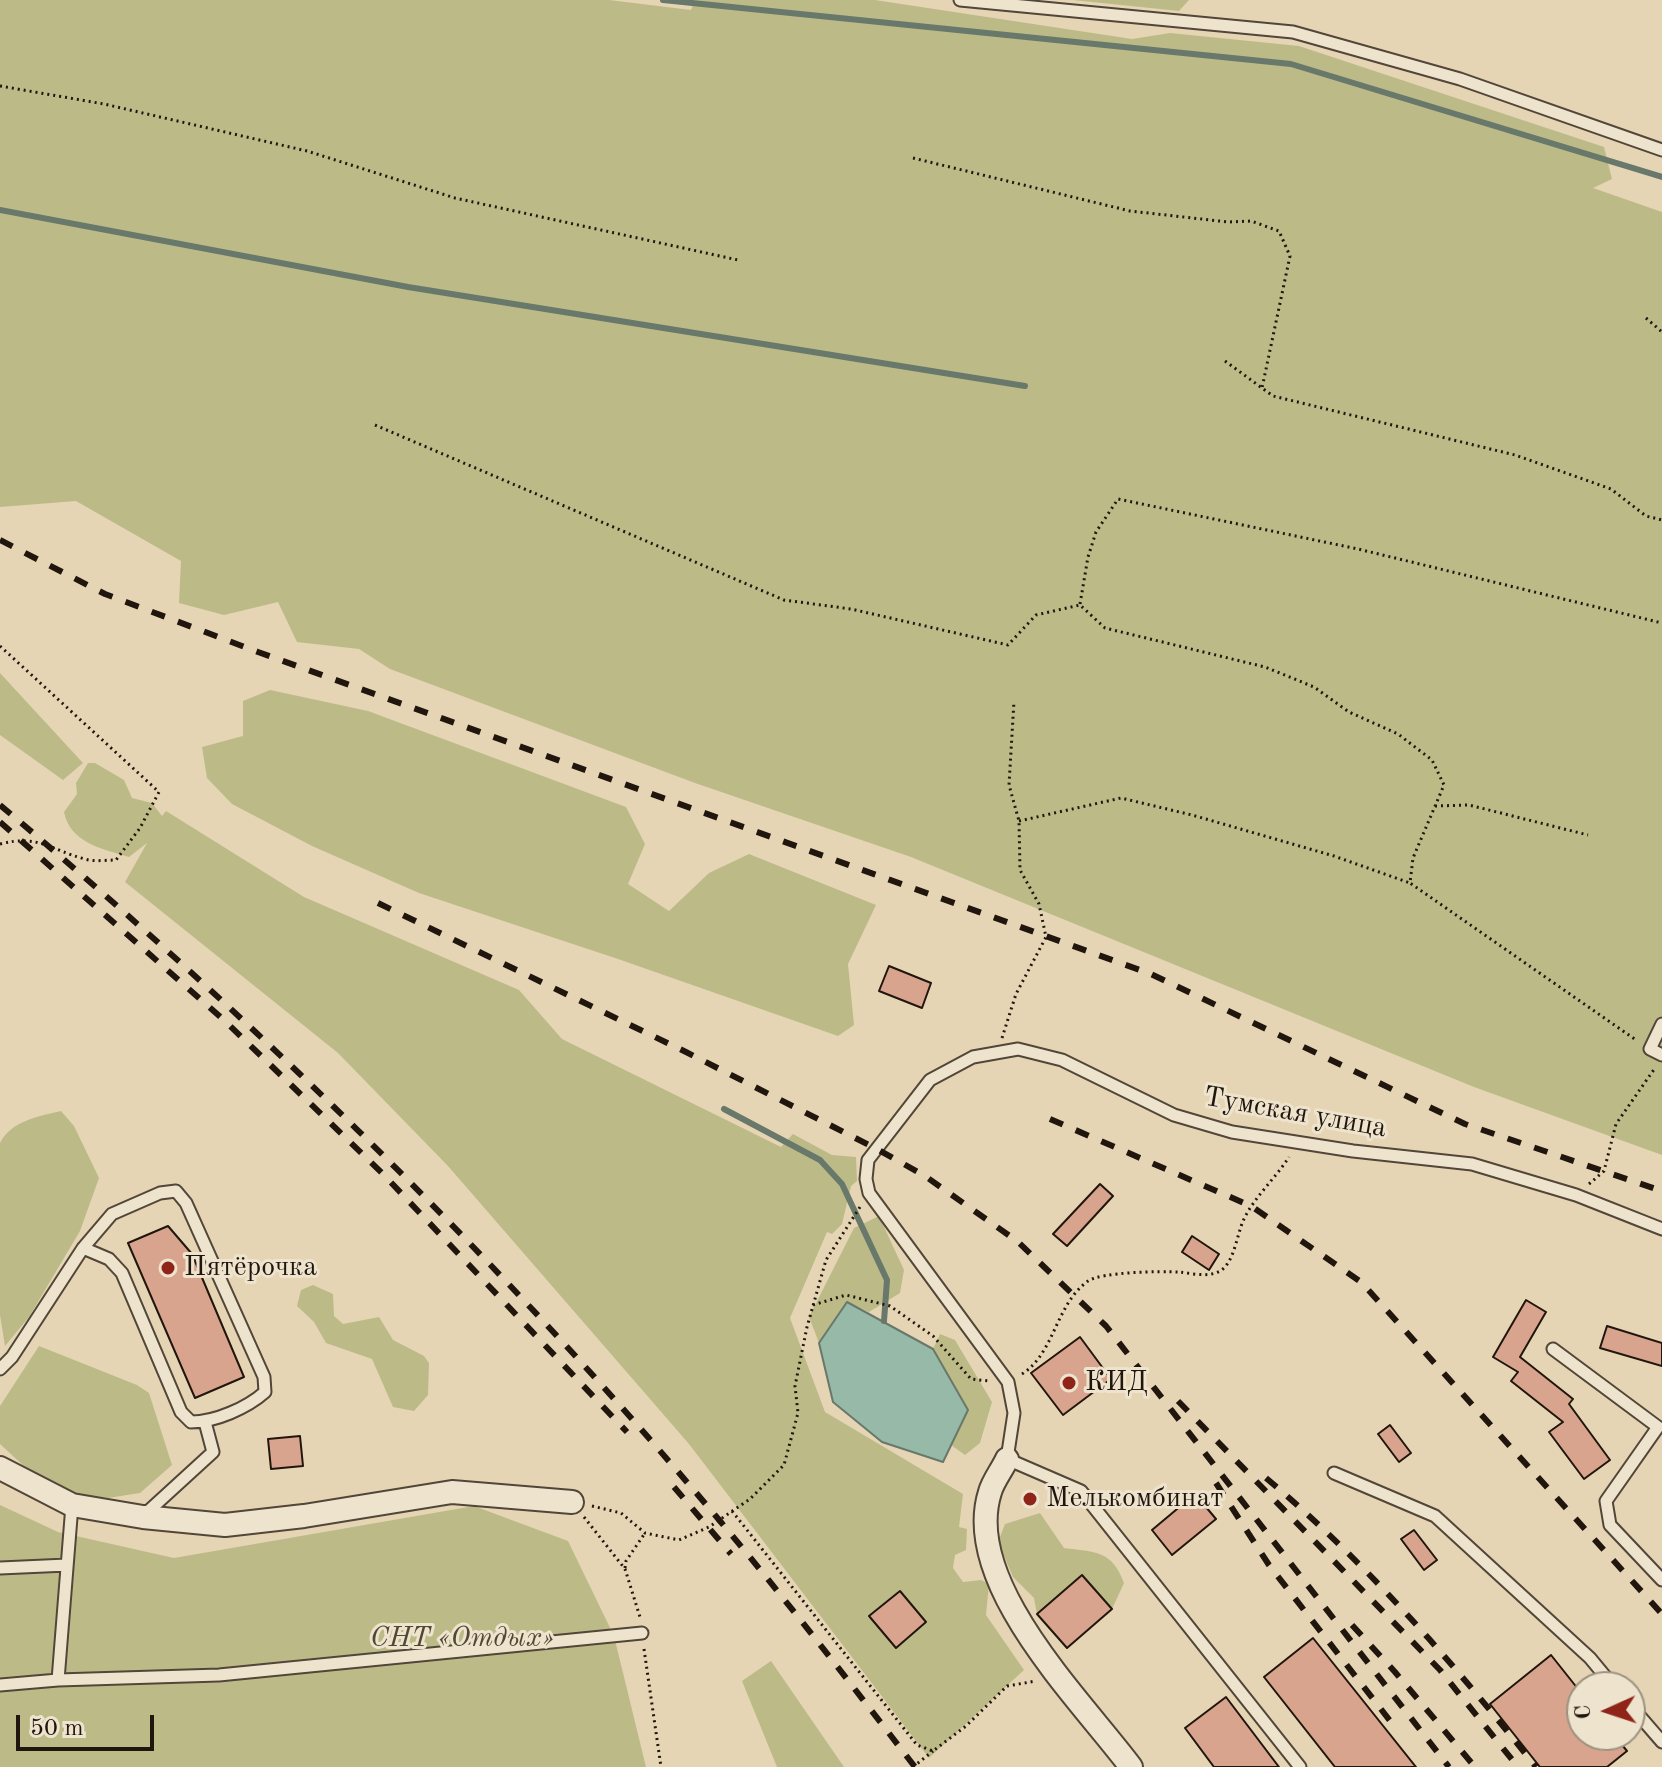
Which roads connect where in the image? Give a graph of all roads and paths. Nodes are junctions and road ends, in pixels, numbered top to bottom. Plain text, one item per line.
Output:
1 (960, 0) edge
2 (0, 86) edge
3 (1662, 150) edge
4 (913, 158) dead end
5 (738, 260) dead end
6 (1646, 318) dead end
7 (1662, 332) edge
8 (1225, 361) dead end
9 (1262, 388) junction
10 (375, 425) dead end
11 (1662, 520) edge
12 (1080, 605) junction
13 (1662, 623) edge
14 (0, 646) edge
15 (1014, 701) dead end
16 (1435, 806) junction
17 (1019, 821) junction
18 (1588, 835) dead end
19 (0, 844) edge
20 (1410, 883) junction
21 (1662, 1024) edge
22 (1650, 1049) junction
23 (996, 1053) junction
24 (1662, 1057) edge
25 (1299, 1143) junction
26 (1576, 1195) junction
27 (859, 1209) dead end
28 (1662, 1229) edge
29 (83, 1248) junction
30 (813, 1305) junction
31 (1553, 1349) dead end
32 (0, 1369) edge
33 (1008, 1382) junction
34 (205, 1422) junction
35 (1007, 1459) junction
36 (0, 1468) edge
37 (1334, 1473) dead end
38 (572, 1502) joint
39 (72, 1505) junction
40 (732, 1511) junction
41 (143, 1517) junction
42 (645, 1533) junction
43 (67, 1565) junction
44 (0, 1568) edge
45 (625, 1569) dead end
46 (1662, 1580) edge
47 (642, 1633) dead end
48 (1055, 1671) junction
49 (1601, 1671) edge
50 (58, 1680) junction
51 (0, 1685) edge
52 (1646, 1724) edge
53 (1662, 1742) edge
54 (933, 1751) junction
55 (913, 1767) edge
56 (1131, 1767) edge
57 (1300, 1767) edge

1 - 3 lane
2 - 5 path
4 - 9 path
6 - 7 path
8 - 9 path
9 - 11 path
10 - 12 path
12 - 13 path
12 - 16 path
14 - 19 path
15 - 17 path
16 - 18 path
16 - 20 path
17 - 20 path
17 - 23 path
20 - 22 path
21 - 22 lane
22 - 24 lane
23 - 25 lane, Тумская улица
23 - 33 lane, Тумская улица
24 - 26 path
25 - 26 lane, Тумская улица
25 - 33 path
26 - 28 lane, Тумская улица
27 - 30 path
29 - 32 lane
29 - 34 lane
29 - 34 lane
30 - 33 path
30 - 40 path
31 - 46 lane
33 - 35 lane
34 - 41 lane
35 - 48 street
35 - 57 lane
36 - 39 street
37 - 49 lane
38 - 41 street
38 - 42 path
39 - 41 street
39 - 43 lane
40 - 42 path
40 - 54 path
42 - 45 path
43 - 44 lane
43 - 50 lane
47 - 50 lane
48 - 54 path
48 - 56 street
50 - 51 lane
52 - 53 lane
54 - 55 path

